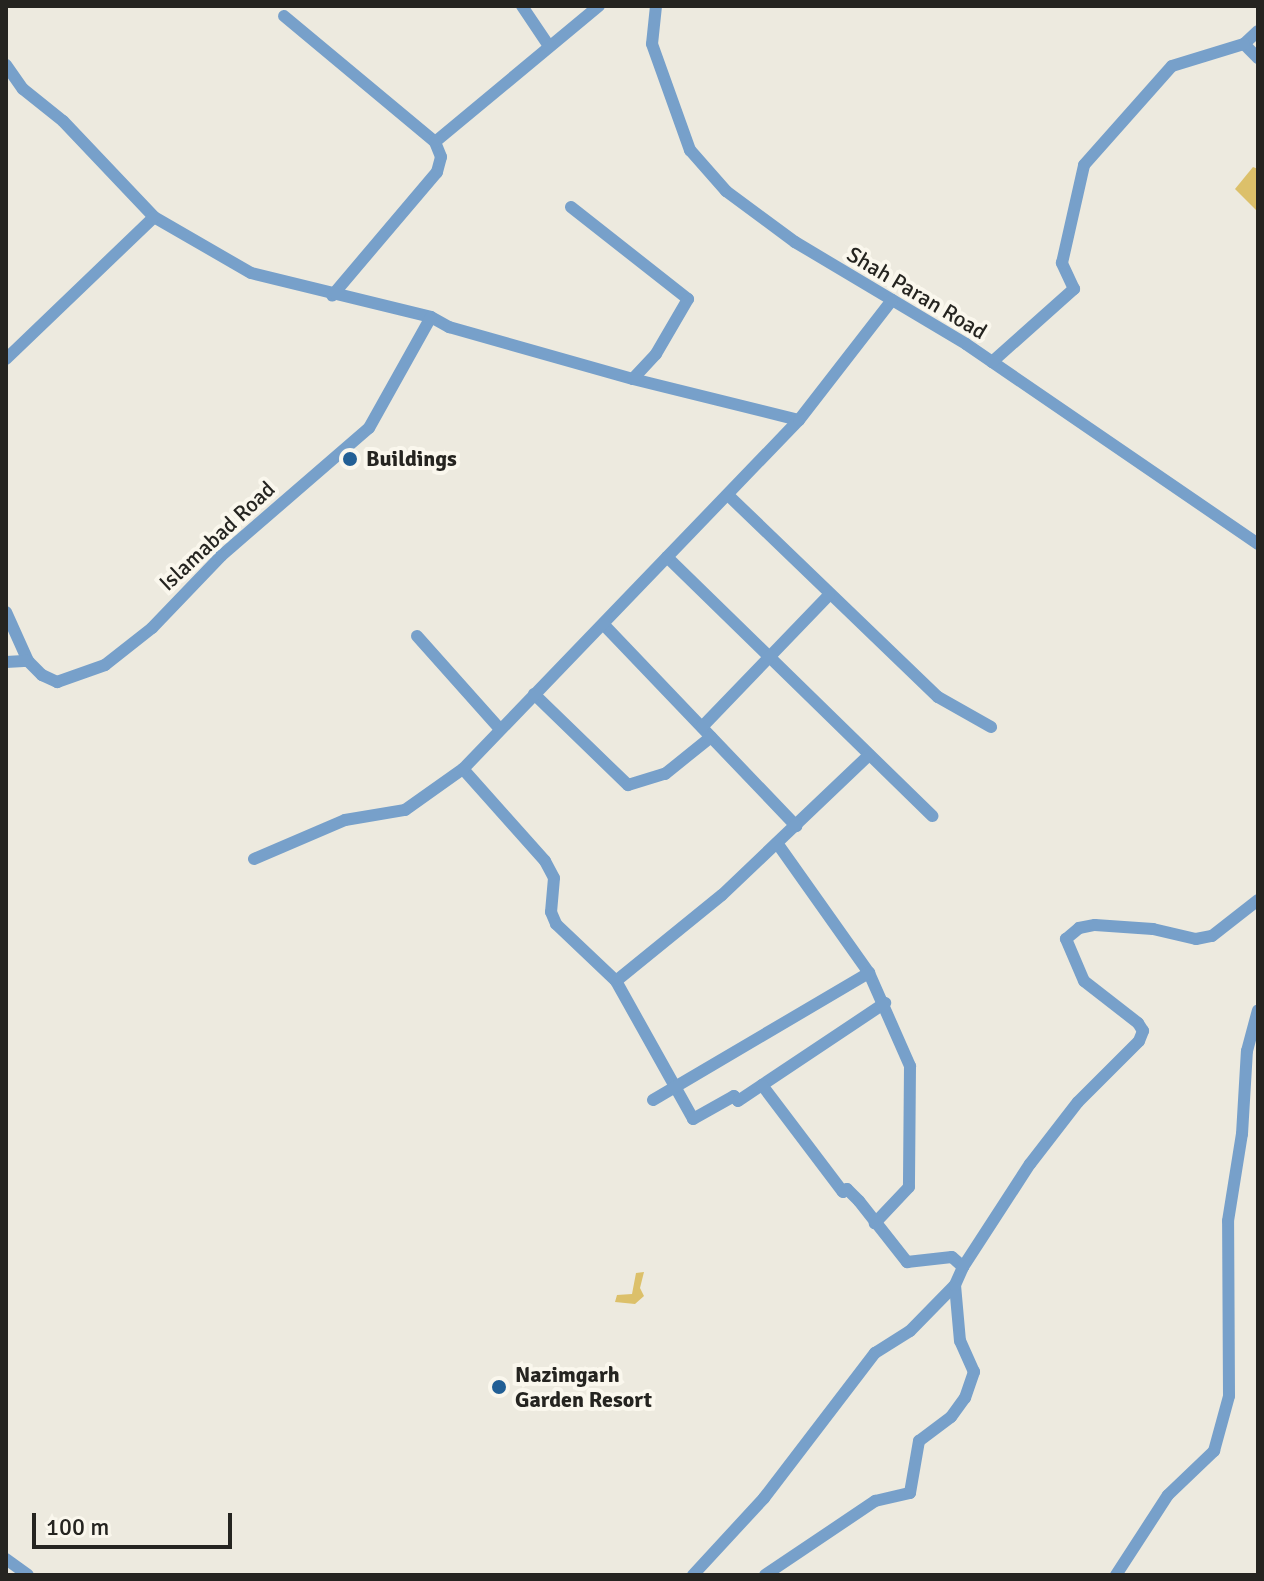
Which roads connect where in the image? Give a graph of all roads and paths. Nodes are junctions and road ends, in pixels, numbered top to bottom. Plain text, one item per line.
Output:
1 (522, 6) edge
2 (599, 6) edge
3 (656, 6) edge
4 (284, 16) dead end
5 (1258, 31) edge
6 (1244, 44) junction
7 (549, 46) junction
8 (1258, 58) edge
9 (6, 65) edge
10 (435, 142) junction
11 (571, 207) dead end
12 (154, 217) junction
13 (332, 296) junction
14 (892, 300) junction
15 (431, 317) junction
16 (6, 359) edge
17 (992, 362) junction
18 (633, 379) junction
19 (799, 420) junction
20 (729, 496) junction
21 (1258, 544) edge
22 (667, 557) junction
23 (829, 595) junction
24 (6, 612) edge
25 (605, 626) junction
26 (417, 636) dead end
27 (766, 654) junction
28 (28, 661) junction
29 (6, 662) edge
30 (534, 694) junction
31 (702, 727) junction
32 (991, 727) dead end
33 (499, 728) junction
34 (711, 737) junction
35 (869, 755) junction
36 (463, 769) junction
37 (932, 816) dead end
38 (796, 826) junction
39 (777, 843) junction
40 (254, 859) dead end
41 (1258, 900) edge
42 (869, 973) junction
43 (616, 981) junction
44 (885, 1003) junction
45 (1258, 1010) edge
46 (762, 1085) junction
47 (676, 1090) junction
48 (653, 1100) dead end
49 (875, 1223) junction
50 (963, 1267) junction
51 (955, 1285) junction
52 (6, 1559) edge
53 (28, 1575) edge
54 (693, 1575) edge
55 (765, 1575) edge
56 (1116, 1575) edge

1 - 7 street
2 - 7 street
3 - 14 street, Shah Paran Road
4 - 10 street
5 - 6 street
6 - 8 street
6 - 17 street
7 - 10 street
9 - 12 street
10 - 13 street
11 - 18 street
12 - 13 street
12 - 16 street
13 - 15 street
14 - 17 street, Shah Paran Road
14 - 19 street
15 - 18 street
15 - 28 street, Islamabad Road
17 - 21 street, Shah Paran Road
18 - 19 street
19 - 20 street
20 - 22 street
20 - 23 street
22 - 25 street
22 - 27 street
23 - 27 street
23 - 32 street
24 - 28 street
25 - 30 street
25 - 31 street
26 - 33 street
27 - 31 street
27 - 35 street
28 - 29 street
30 - 33 street
30 - 34 street
31 - 34 street
33 - 36 street
34 - 38 street
35 - 37 street
35 - 38 street
36 - 40 street
36 - 43 street
38 - 39 street
39 - 42 street
39 - 43 street
41 - 50 street
42 - 44 street
42 - 47 street
43 - 47 street
44 - 46 street
44 - 49 street
45 - 56 street
46 - 47 street
46 - 49 street
47 - 48 street
49 - 50 street
50 - 51 street
51 - 54 street
51 - 55 street
52 - 53 street

